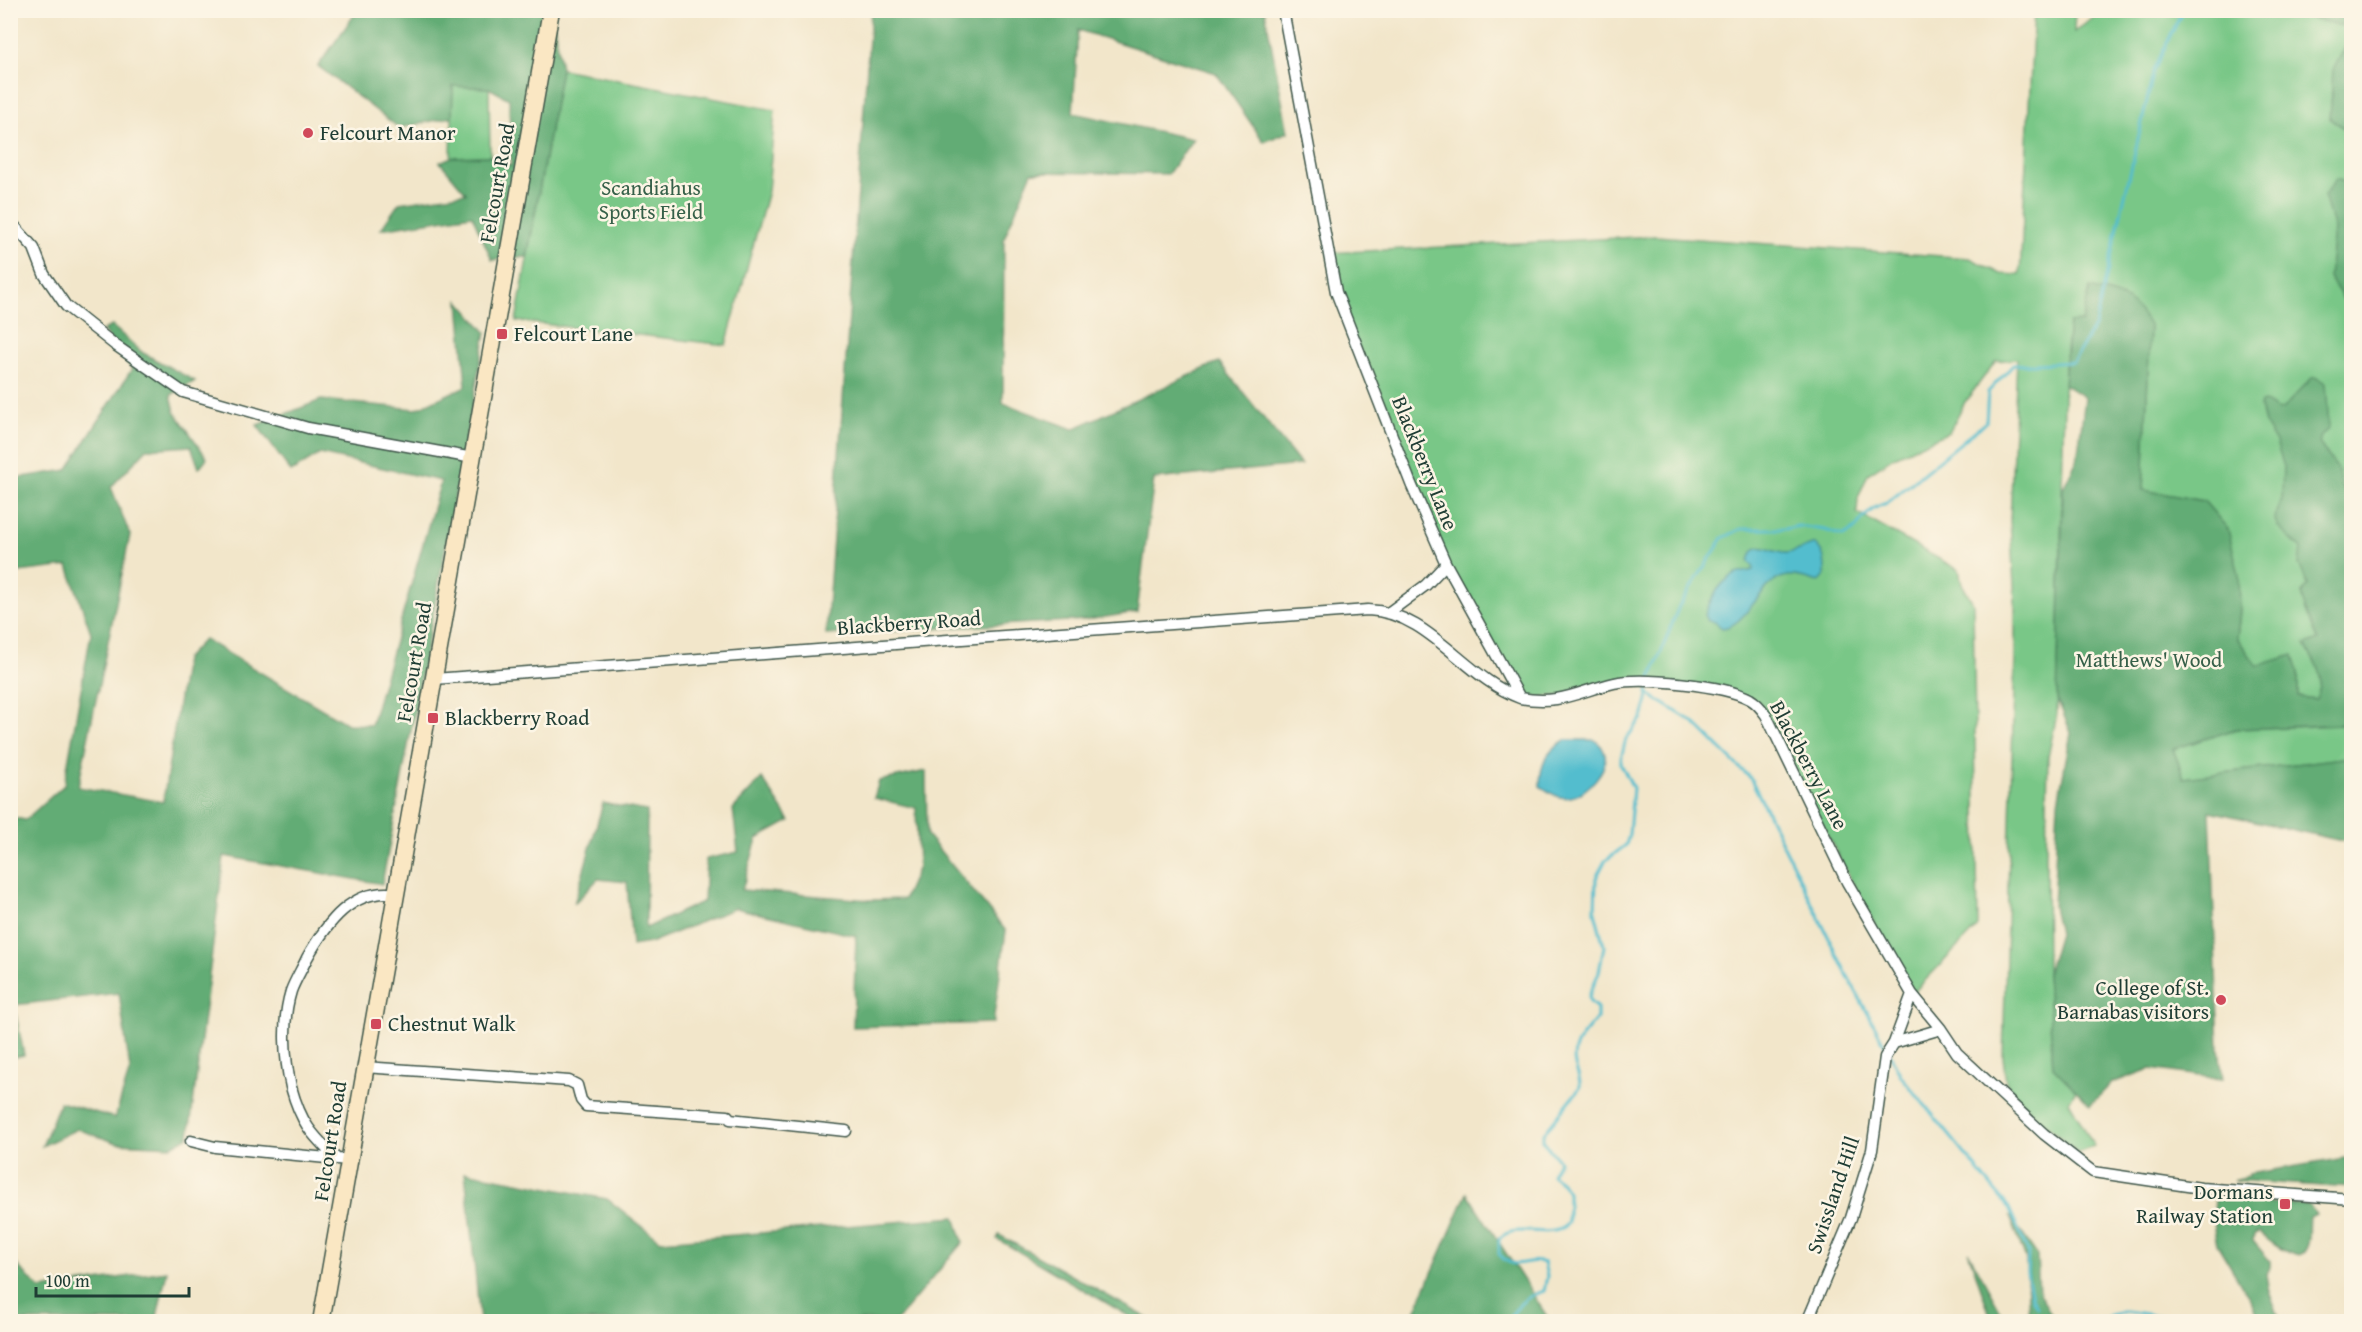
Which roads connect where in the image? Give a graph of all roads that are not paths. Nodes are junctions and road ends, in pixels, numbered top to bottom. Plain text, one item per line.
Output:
1 (551, 10) edge
2 (1283, 10) edge
3 (10, 221) edge
4 (473, 458) junction
5 (1446, 564) junction
6 (1388, 613) junction
7 (434, 679) junction
8 (1520, 698) junction
9 (398, 894) junction
10 (1911, 994) junction
11 (1941, 1029) junction
12 (1894, 1043) junction
13 (364, 1067) junction
14 (846, 1131) dead end
15 (191, 1142) dead end
16 (343, 1160) junction
17 (2352, 1199) edge
18 (321, 1322) edge
19 (1807, 1322) edge

1 - 4 street, Felcourt Road
2 - 5 street, Blackberry Lane
3 - 4 street
4 - 7 street, Felcourt Road
5 - 6 street
5 - 8 street, Blackberry Lane
6 - 7 street, Blackberry Road
6 - 8 street, Blackberry Road
7 - 9 street, Felcourt Road
8 - 10 street, Blackberry Lane
9 - 13 street, Felcourt Road
9 - 16 street
10 - 11 street, Blackberry Lane
10 - 12 street, Swissland Hill
11 - 12 street
11 - 17 street, Blackberry Lane
12 - 19 street, Swissland Hill
13 - 14 street
13 - 16 street, Felcourt Road
15 - 16 street
16 - 18 street, Felcourt Road

